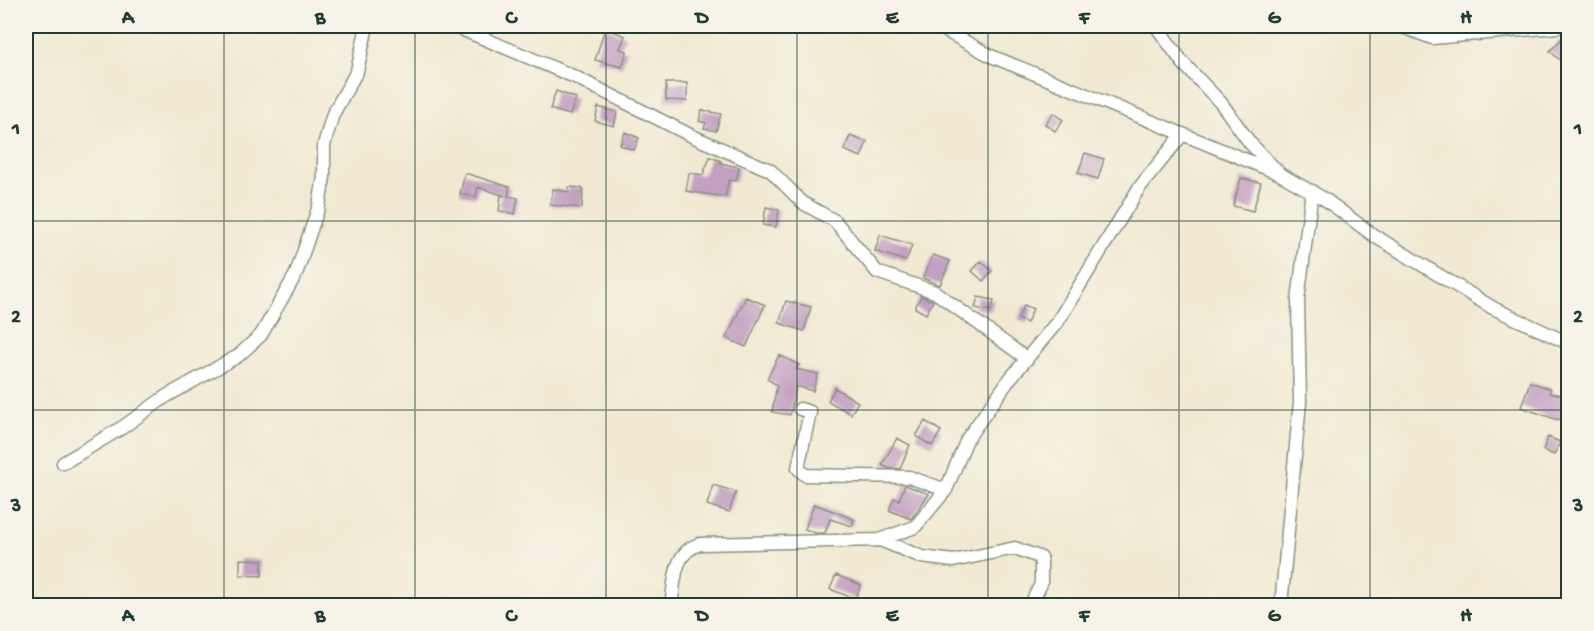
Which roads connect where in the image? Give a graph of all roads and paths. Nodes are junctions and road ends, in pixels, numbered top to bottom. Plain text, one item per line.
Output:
1 (367, 26) edge
2 (454, 26) edge
3 (937, 26) edge
4 (1156, 26) edge
5 (1400, 26) edge
6 (1569, 26) edge
7 (1182, 135) junction
8 (1278, 173) junction
9 (1312, 191) junction
10 (1569, 343) edge
11 (1027, 359) junction
12 (800, 409) dead end
13 (63, 463) dead end
14 (946, 490) junction
15 (879, 540) junction
16 (671, 606) edge
17 (1030, 606) edge
18 (1281, 606) edge

1 - 13 street
2 - 11 street
3 - 7 street
4 - 8 street
5 - 6 street
7 - 8 street
7 - 11 street
8 - 9 street
9 - 10 street
9 - 18 street
11 - 14 street
12 - 14 street
14 - 15 street
15 - 16 street
15 - 17 street

